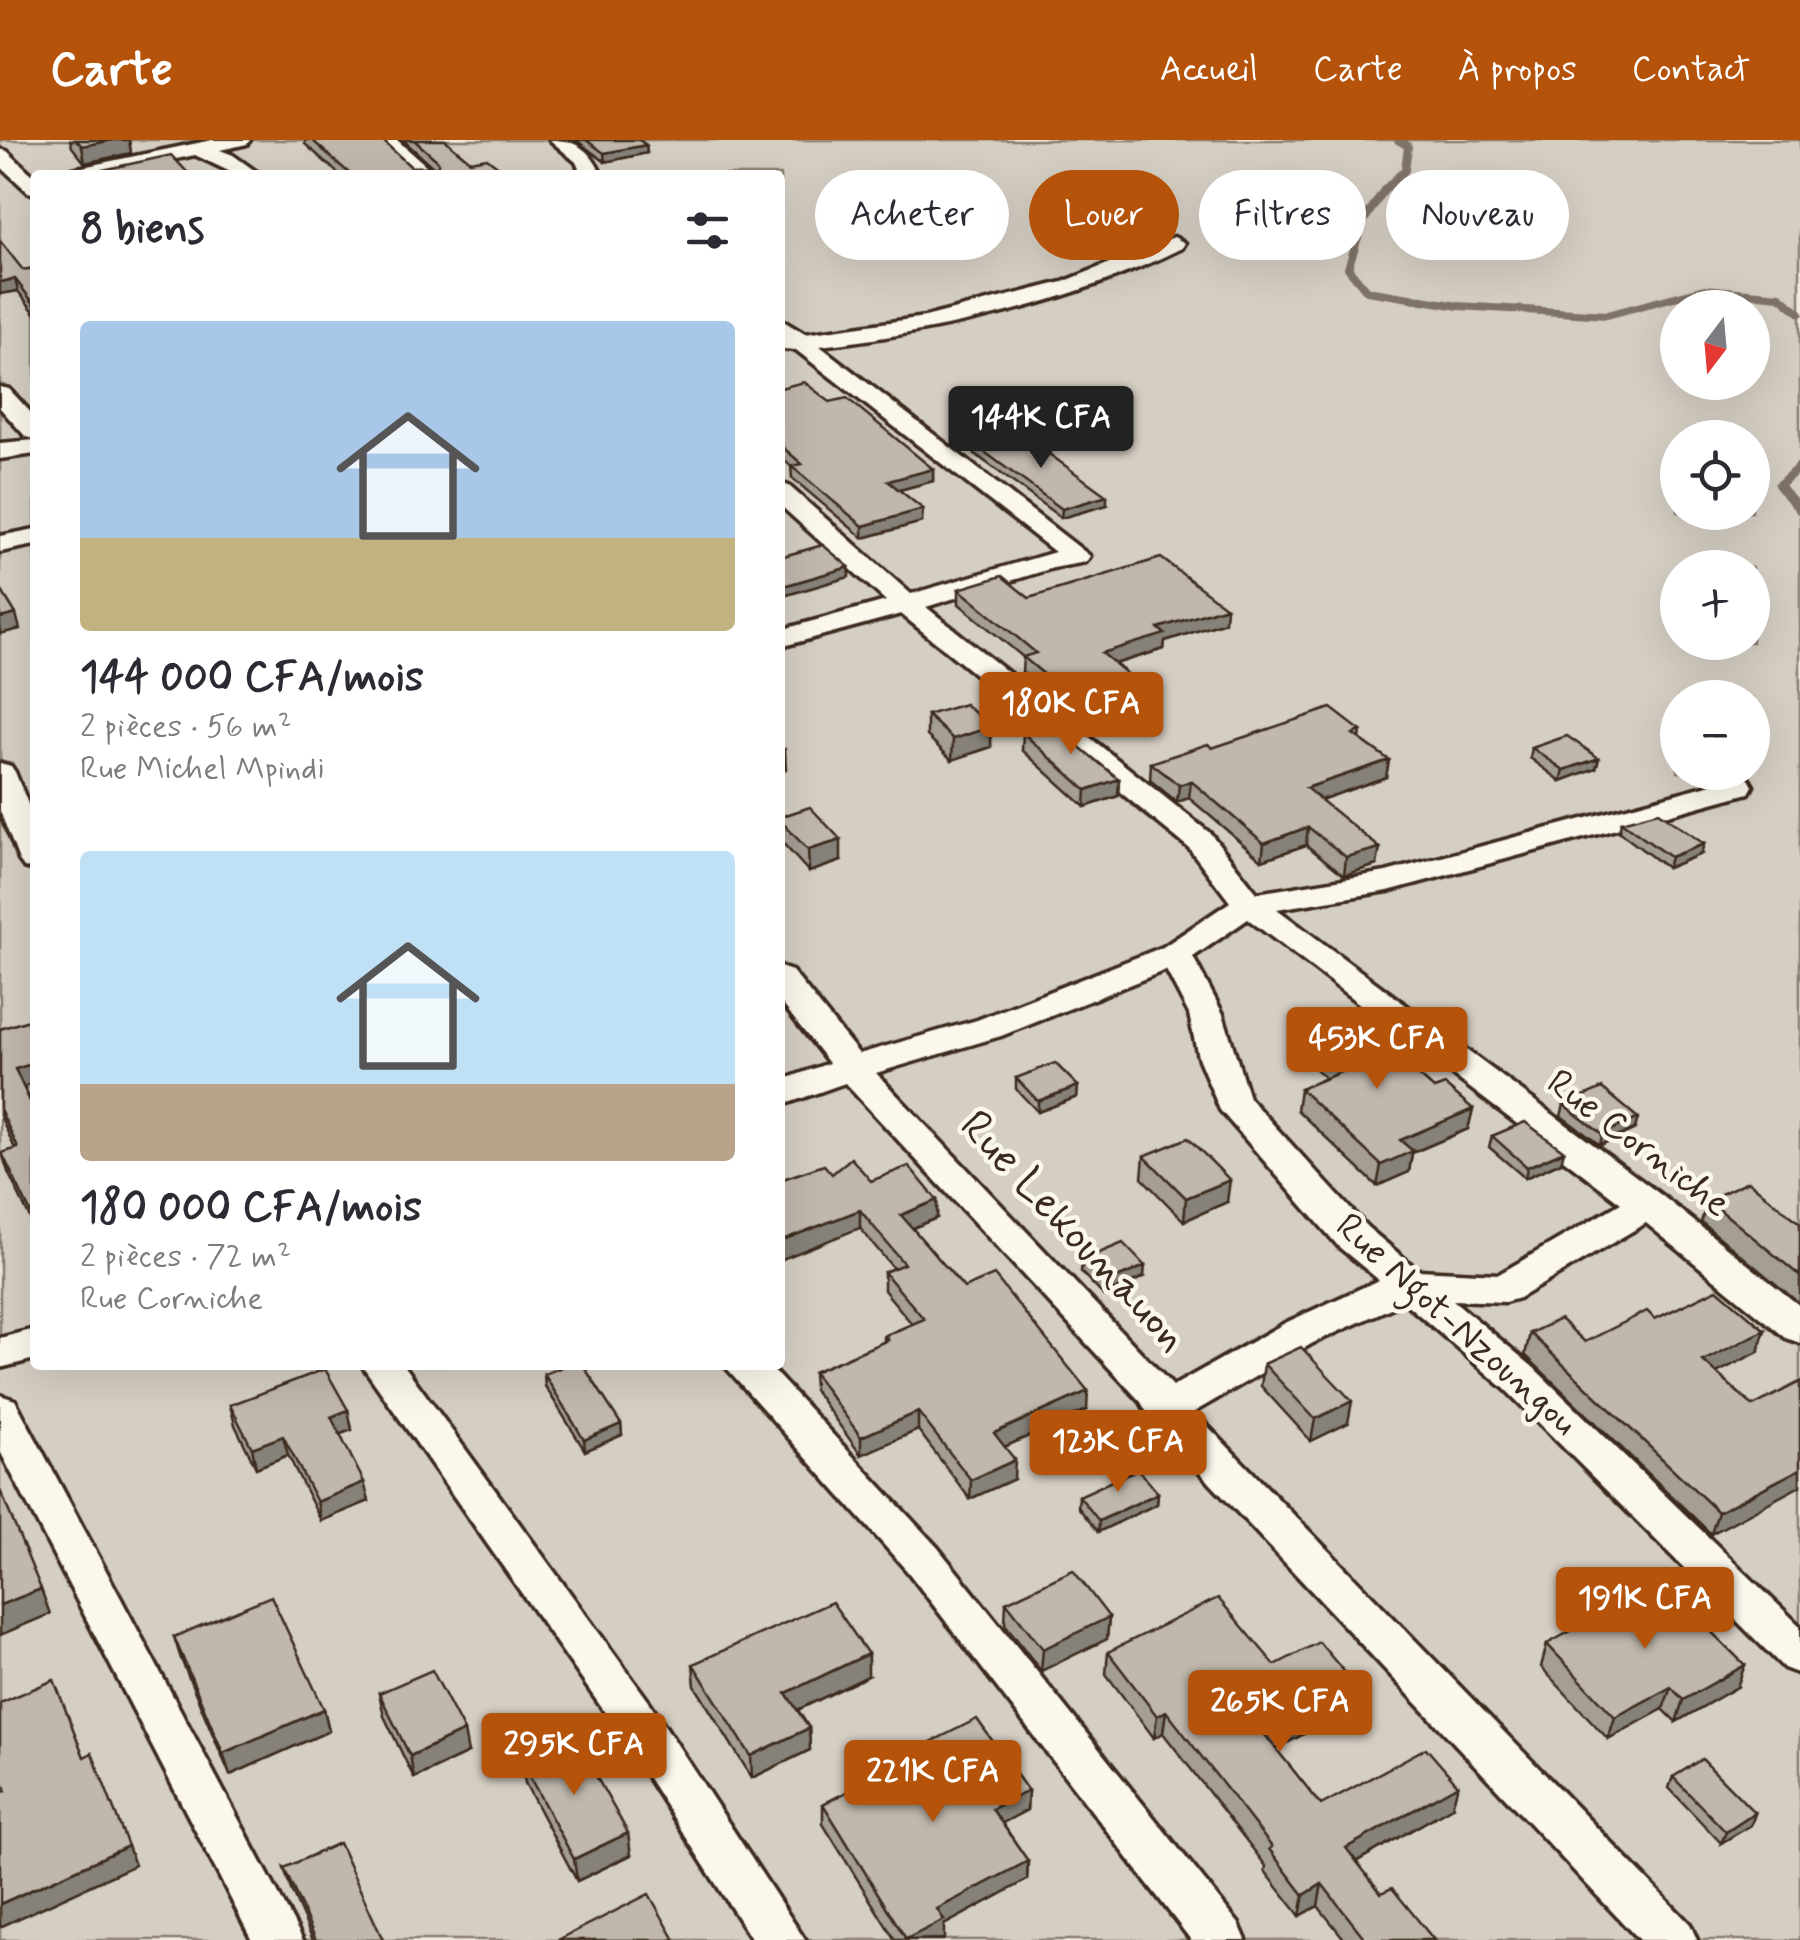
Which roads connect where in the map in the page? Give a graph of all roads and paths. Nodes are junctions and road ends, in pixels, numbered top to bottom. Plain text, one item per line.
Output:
1 (240, 140) edge
2 (385, 140) edge
3 (560, 140) edge
4 (180, 147) edge
5 (0, 155) edge
6 (92, 170) edge
7 (243, 170) edge
8 (421, 170) edge
9 (590, 170) edge
10 (30, 181) edge
11 (30, 184) edge
12 (0, 188) edge
13 (1142, 260) edge
14 (786, 338) edge
15 (0, 394) edge
16 (18, 426) edge
17 (30, 448) edge
18 (0, 451) edge
19 (785, 496) edge
20 (30, 538) edge
21 (0, 544) edge
22 (904, 602) junction
23 (785, 638) edge
24 (0, 772) edge
25 (1723, 790) edge
26 (25, 857) edge
27 (1249, 904) junction
28 (1176, 954) junction
29 (785, 984) edge
30 (851, 1068) junction
31 (785, 1092) edge
32 (1648, 1204) junction
33 (1407, 1284) junction
34 (1800, 1328) edge
35 (30, 1345) edge
36 (0, 1353) edge
37 (386, 1370) edge
38 (749, 1370) edge
39 (1166, 1408) junction
40 (0, 1411) edge
41 (1800, 1655) edge
42 (278, 1940) edge
43 (780, 1940) edge
44 (1221, 1940) edge
45 (1672, 1940) edge

1 - 4 street
2 - 8 street
3 - 9 street
4 - 6 street
4 - 7 street
5 - 10 street
11 - 12 street
13 - 14 street
14 - 22 street
15 - 16 street
17 - 18 street
19 - 22 street, Rue Corniche
20 - 21 street
22 - 23 street
22 - 27 street, Rue Corniche
24 - 26 street
25 - 27 street
27 - 28 street
27 - 32 street, Rue Corniche
28 - 30 street
28 - 33 street, Rue Ngot-Nzoungou
29 - 30 street, Rue Lekounauon
30 - 31 street
30 - 39 street, Rue Lekounauon
32 - 33 street
32 - 34 street, Rue Corniche
33 - 39 street
33 - 41 street, Rue Ngot-Nzoungou
35 - 36 street
37 - 43 street
38 - 44 street
39 - 45 street, Rue Lekounauon
40 - 42 street

